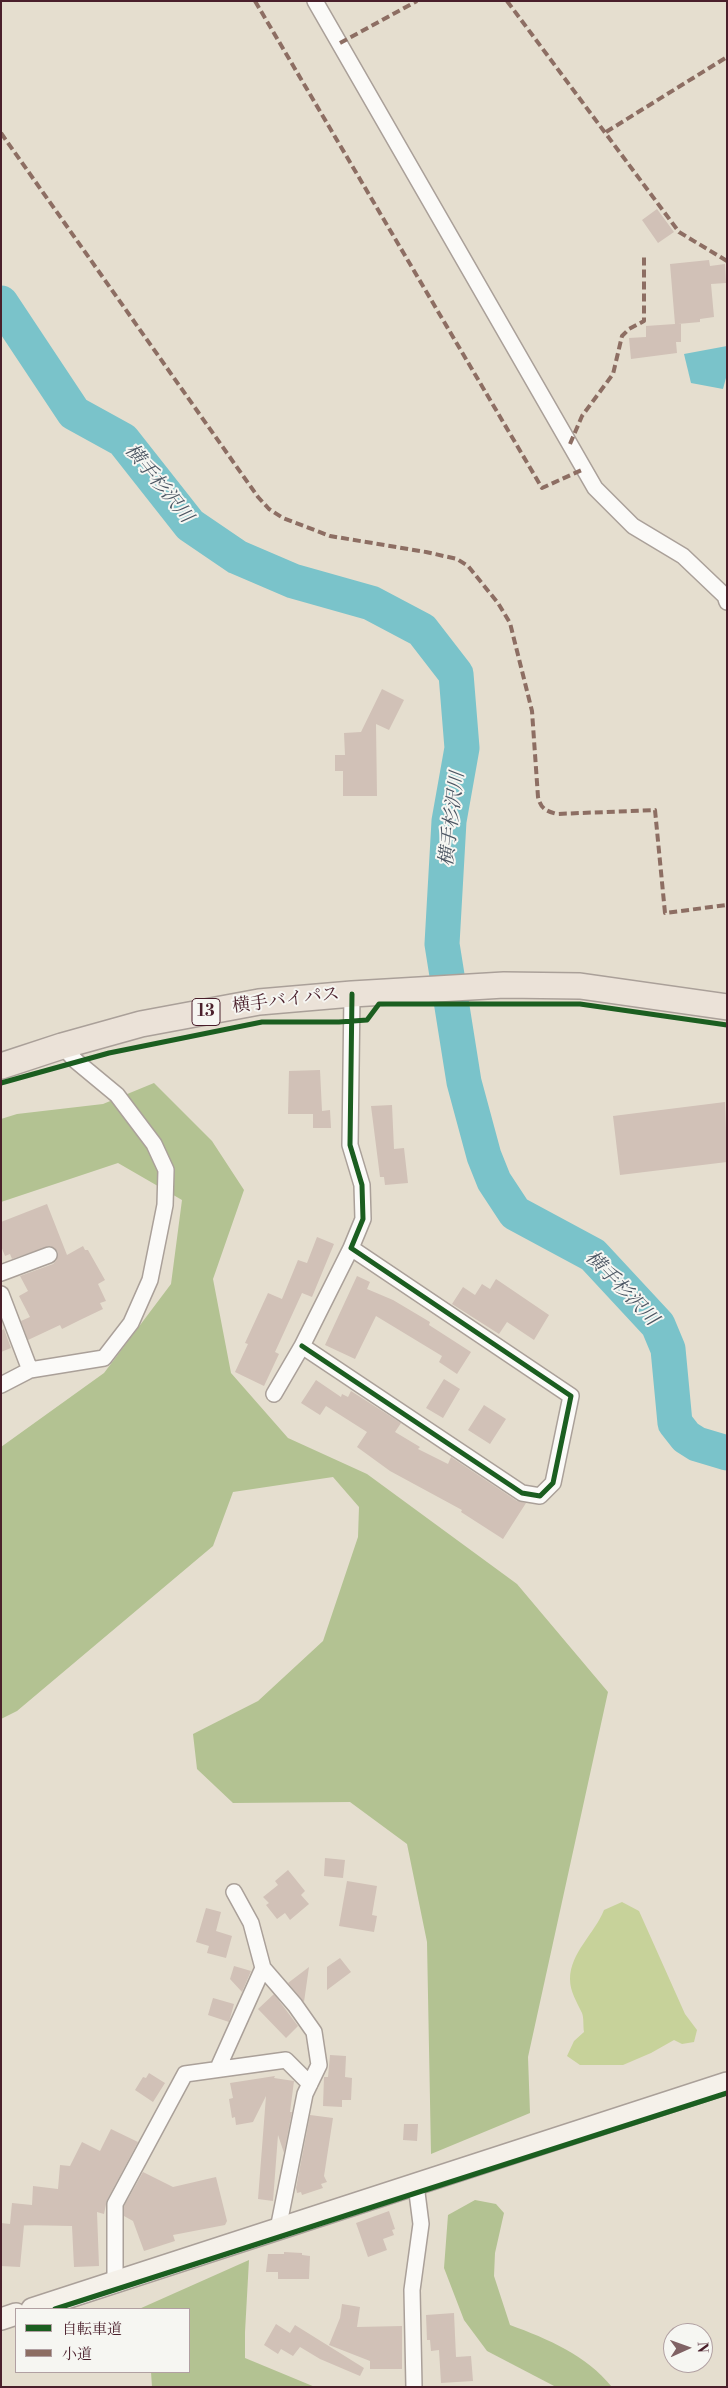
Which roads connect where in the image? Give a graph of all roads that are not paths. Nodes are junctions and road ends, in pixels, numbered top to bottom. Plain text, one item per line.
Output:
1 (315, 1) edge
2 (727, 602) edge
3 (352, 994) junction
4 (727, 1006) edge
5 (62, 1046) junction
6 (1, 1066) edge
7 (351, 1248) junction
8 (49, 1255) dead end
9 (1, 1273) edge
10 (1, 1294) edge
11 (302, 1346) junction
12 (30, 1370) junction
13 (1, 1385) edge
14 (274, 1394) dead end
15 (234, 1892) dead end
16 (263, 1968) junction
17 (218, 2068) junction
18 (310, 2084) junction
19 (727, 2084) edge
20 (416, 2185) junction
21 (278, 2230) junction
22 (115, 2282) junction
23 (35, 2308) edge
24 (15, 2314) edge
25 (1, 2319) edge
26 (414, 2387) edge

1 - 2 street
3 - 4 highway, 横手バイパス / 13
3 - 5 highway, 横手バイパス / 13
3 - 7 street
5 - 6 highway, 横手バイパス / 13
5 - 12 street
7 - 11 street
7 - 11 street
8 - 9 street
10 - 12 street
11 - 14 street
12 - 13 street
15 - 16 street
16 - 17 street
16 - 18 street
17 - 18 street
17 - 22 street
18 - 21 street
19 - 20 main road
20 - 21 main road
20 - 26 street
21 - 22 main road
22 - 23 main road
24 - 25 main road

